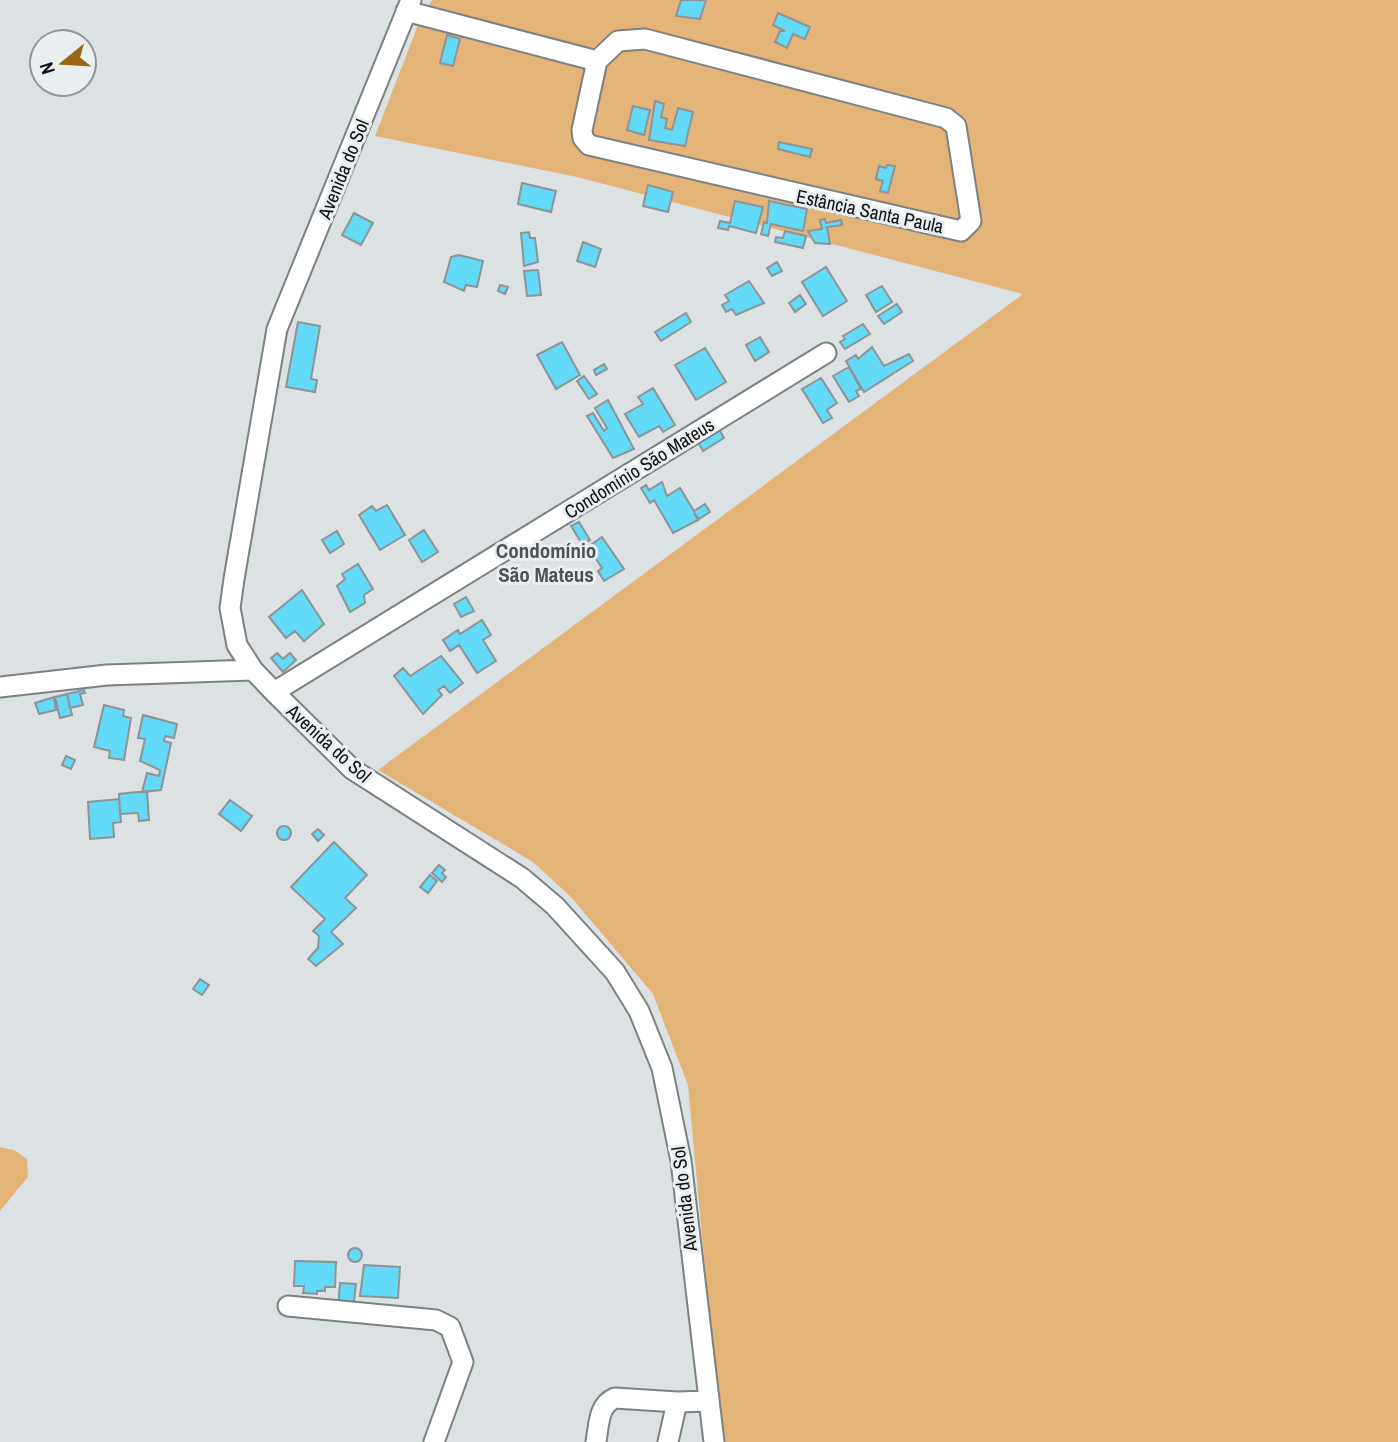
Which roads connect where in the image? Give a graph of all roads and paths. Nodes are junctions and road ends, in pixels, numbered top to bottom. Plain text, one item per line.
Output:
1 (408, 6) edge
2 (597, 61) junction
3 (826, 353) dead end
4 (253, 670) junction
5 (0, 687) edge
6 (274, 692) junction
7 (288, 1306) dead end
8 (708, 1401) junction
9 (677, 1402) junction
10 (434, 1442) edge
11 (596, 1442) edge
12 (668, 1442) edge
13 (714, 1442) edge

1 - 2 street
1 - 4 street, Avenida do Sol
2 - 2 street, Estância Santa Paula
3 - 6 street, Condomínio São Mateus
4 - 5 street
4 - 6 street, Avenida do Sol
6 - 8 street, Avenida do Sol
7 - 10 street
8 - 9 street
8 - 13 street, Avenida do Sol
9 - 11 street
9 - 12 street

